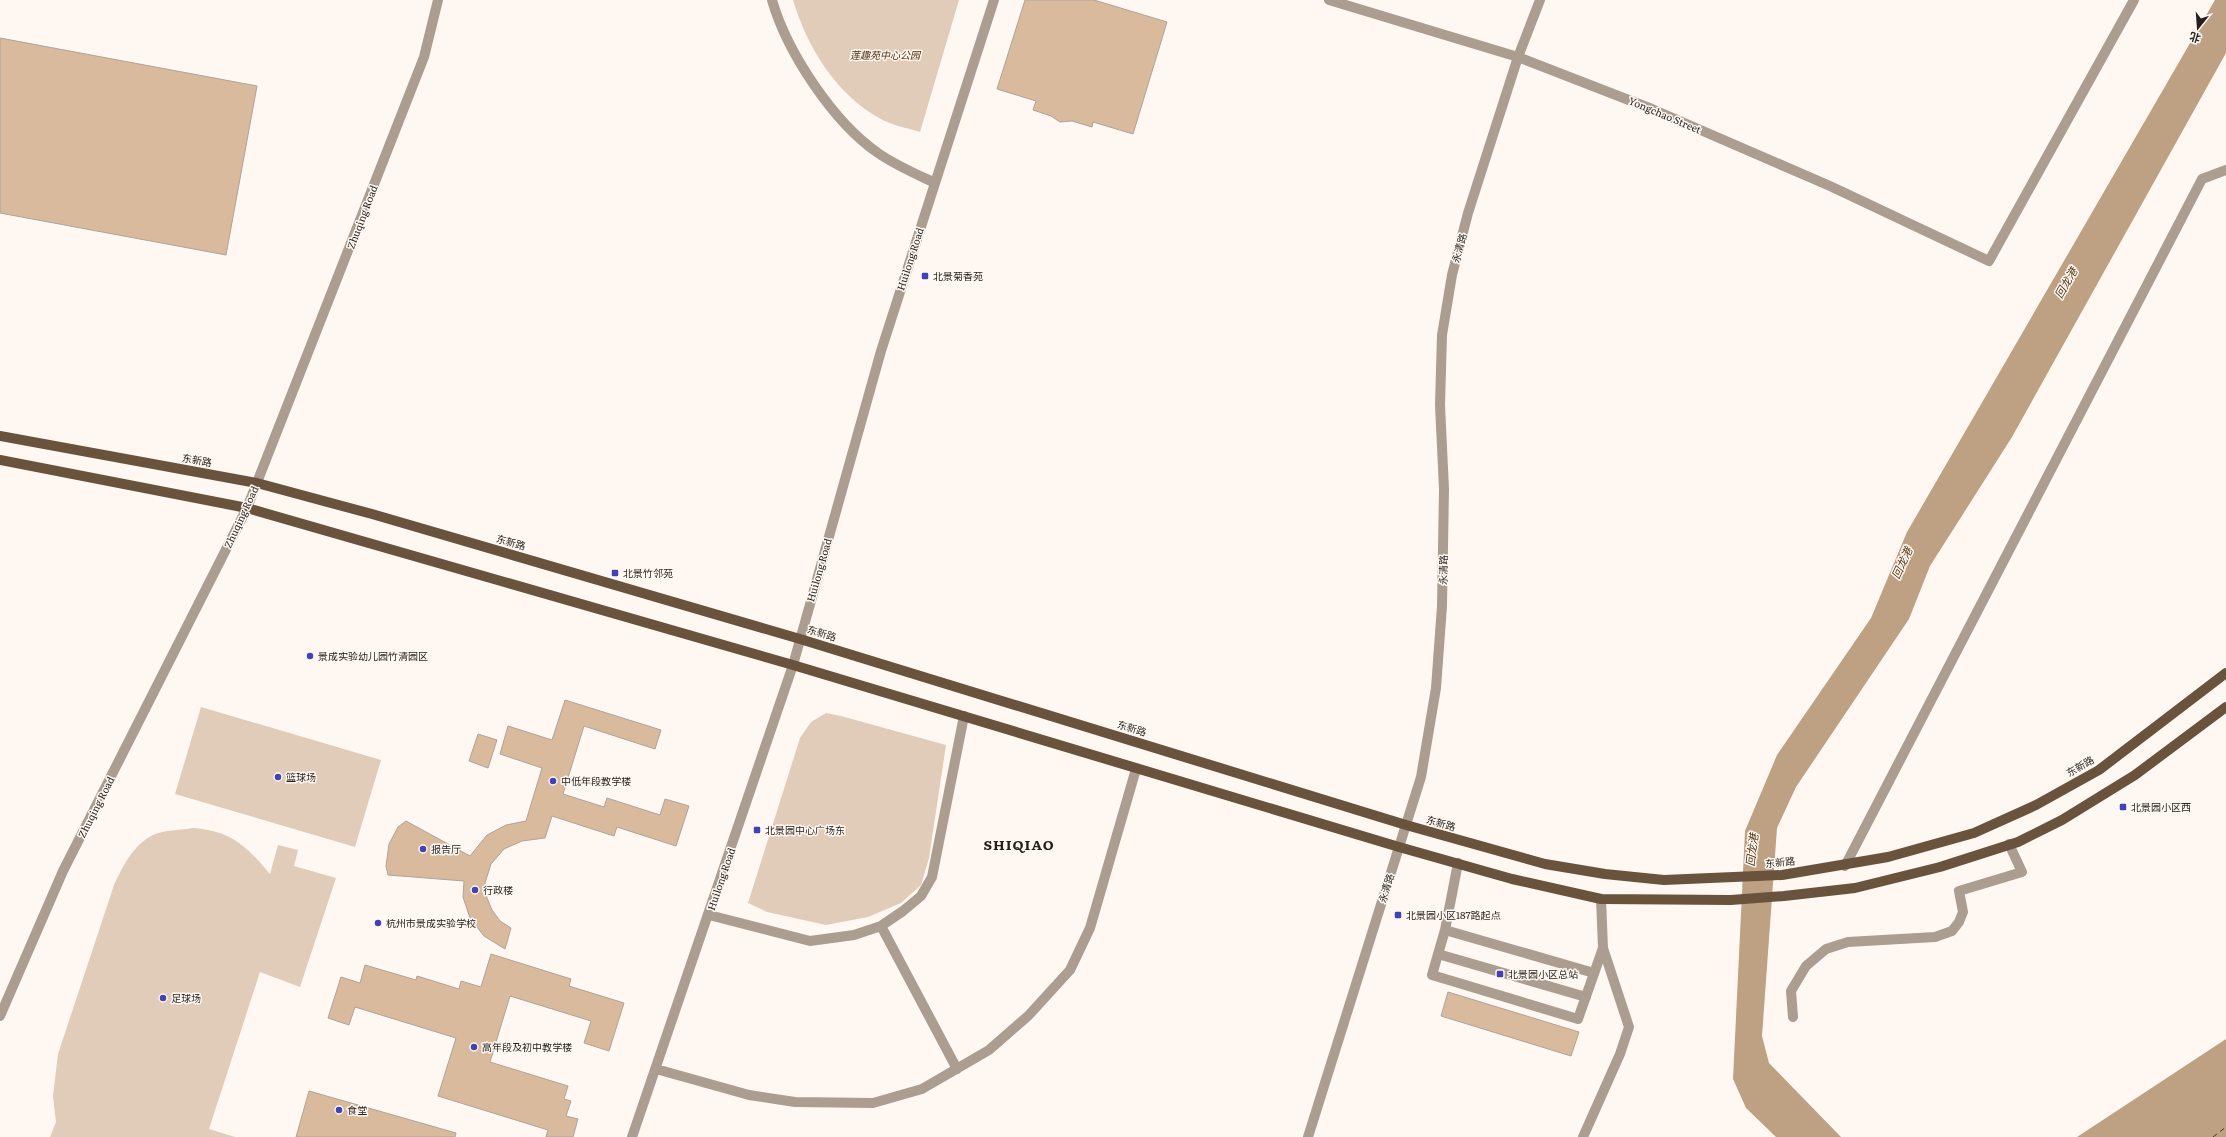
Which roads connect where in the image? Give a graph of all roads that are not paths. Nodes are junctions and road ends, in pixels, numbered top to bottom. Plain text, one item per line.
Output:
1 (438, 0) edge
2 (772, 0) edge
3 (994, 0) edge
4 (1329, 0) edge
5 (1540, 0) edge
6 (2134, 0) edge
7 (1518, 57) junction
8 (2226, 170) edge
9 (935, 184) junction
10 (0, 436) edge
11 (0, 460) edge
12 (257, 483) junction
13 (247, 508) junction
14 (800, 639) junction
15 (793, 665) junction
16 (2226, 673) edge
17 (2226, 707) edge
18 (964, 716) junction
19 (1136, 769) junction
20 (1406, 825) junction
21 (2009, 844) junction
22 (1399, 847) junction
23 (1458, 863) junction
24 (1845, 866) junction
25 (1601, 899) junction
26 (709, 915) junction
27 (881, 926) junction
28 (1445, 930) junction
29 (1603, 948) junction
30 (1438, 954) junction
31 (1594, 974) junction
32 (1586, 997) junction
33 (0, 1016) edge
34 (1793, 1017) dead end
35 (656, 1069) junction
36 (957, 1069) junction
37 (632, 1137) edge
38 (1308, 1137) edge
39 (1583, 1137) edge

1 - 12 street, Zhuqing Road
2 - 9 street
3 - 9 street, Huilong Road
4 - 7 street, Yongchao Street
5 - 7 street, 永清路
6 - 7 street, Yongchao Street
7 - 20 street, 永清路
8 - 24 street
9 - 14 street, Huilong Road
10 - 12 main road, 东新路
11 - 13 main road
12 - 13 street, Zhuqing Road
12 - 14 main road, 东新路
13 - 15 main road
13 - 33 street, Zhuqing Road
14 - 15 street, Huilong Road
14 - 20 main road, 东新路
15 - 18 main road
15 - 26 street, Huilong Road
16 - 24 main road, 东新路
17 - 21 main road
18 - 19 main road
18 - 27 street
19 - 22 main road
19 - 36 street
20 - 22 street, 永清路
20 - 24 main road, 东新路
21 - 25 main road
21 - 34 street
22 - 23 main road
22 - 38 street, 永清路
23 - 25 main road
23 - 28 street
25 - 29 street
26 - 27 street
26 - 35 street, Huilong Road
27 - 36 street
28 - 30 street
28 - 31 street
29 - 31 street
29 - 39 street
30 - 32 street
30 - 32 street
31 - 32 street
35 - 36 street
35 - 37 street, Huilong Road

